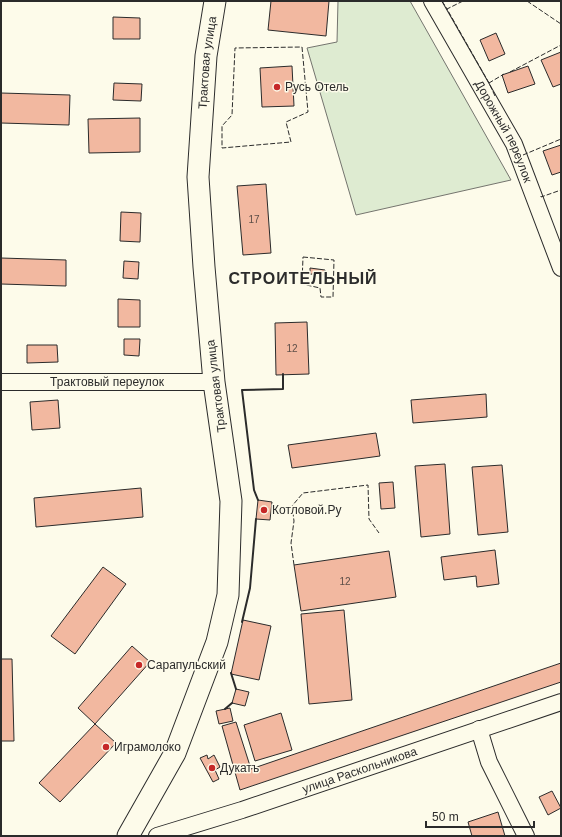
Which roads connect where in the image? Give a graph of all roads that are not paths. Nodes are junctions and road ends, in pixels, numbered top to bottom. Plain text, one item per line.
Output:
1 (215, 1) edge
2 (432, 1) edge
3 (561, 268) edge
4 (1, 382) edge
5 (214, 382) junction
6 (561, 702) edge
7 (479, 729) junction
8 (128, 836) edge
9 (157, 836) edge
10 (526, 836) edge

1 - 5 main road, Трактовая улица
2 - 3 street, Дорожный переулок
4 - 5 street, Трактовый переулок
5 - 8 main road, Трактовая улица
6 - 7 street, улица Раскольникова
7 - 9 street, улица Раскольникова
7 - 10 street

